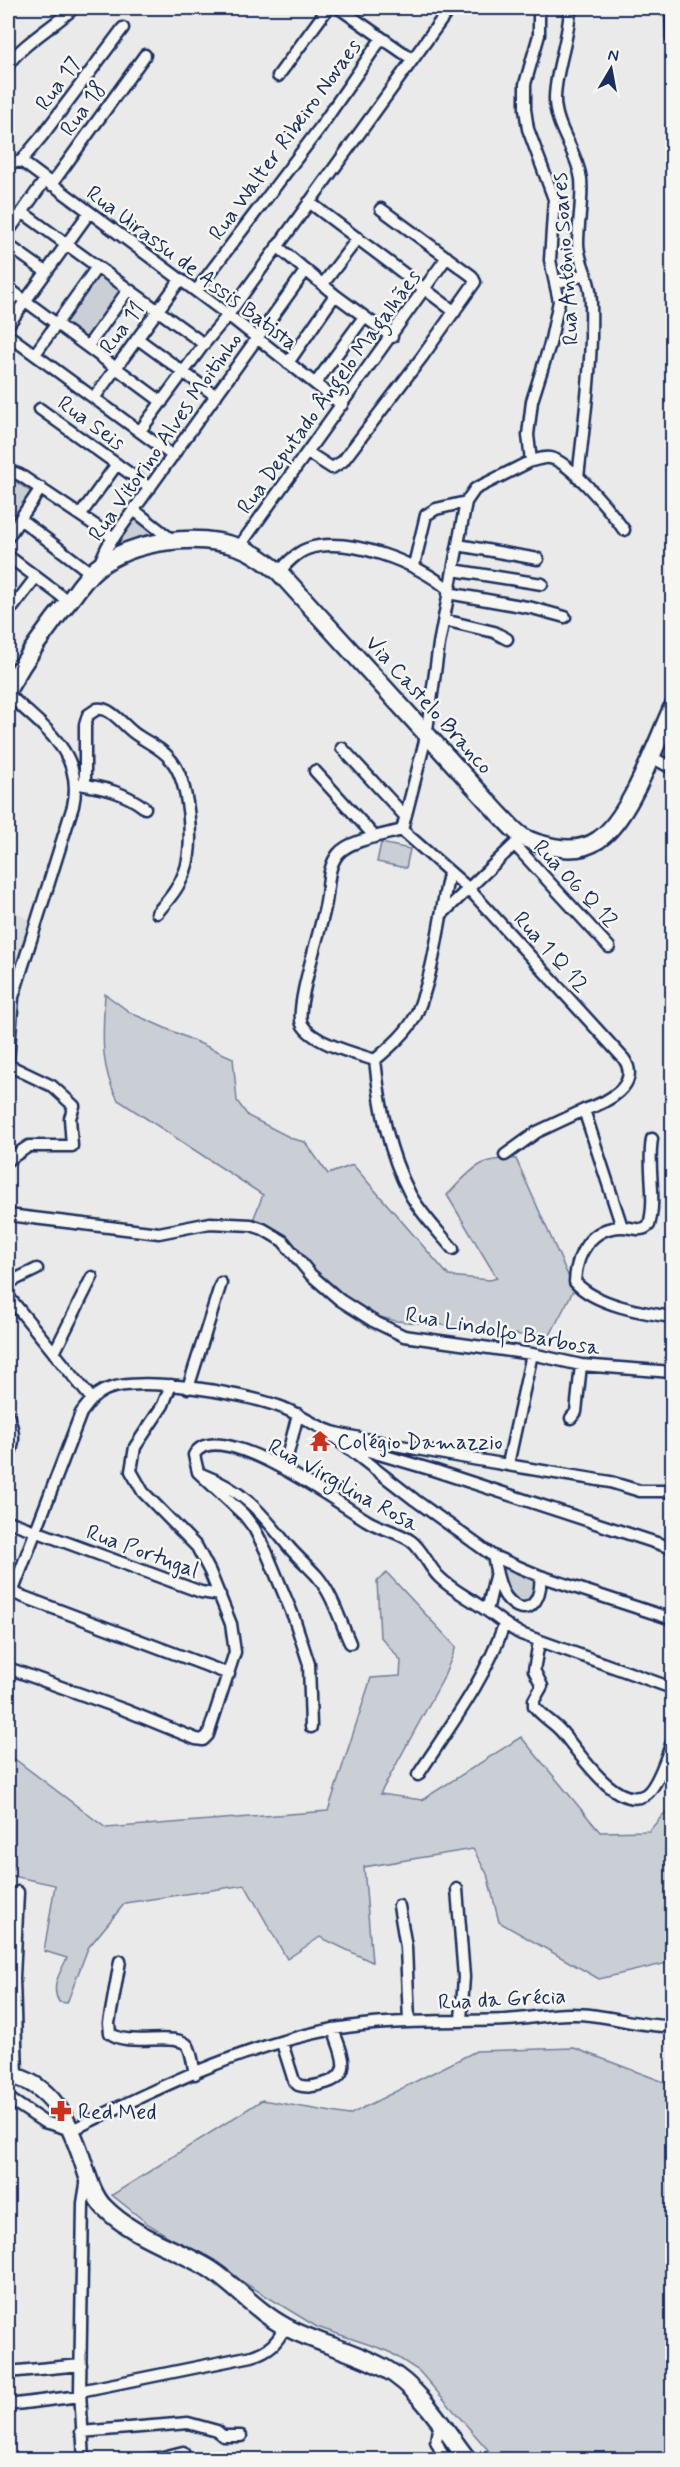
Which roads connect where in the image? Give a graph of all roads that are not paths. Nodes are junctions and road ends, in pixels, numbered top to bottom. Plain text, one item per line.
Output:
1 (74, 8) edge
2 (328, 8) edge
3 (339, 8) edge
4 (449, 8) edge
5 (539, 8) edge
6 (570, 8) edge
7 (671, 8) edge
8 (123, 28) dead end
9 (672, 38) edge
10 (381, 39) junction
11 (145, 54) dead end
12 (412, 59) junction
13 (8, 65) edge
14 (278, 75) dead end
15 (21, 161) junction
16 (8, 164) edge
17 (48, 183) junction
18 (309, 202) junction
19 (381, 209) dead end
20 (22, 212) junction
21 (89, 213) junction
22 (8, 232) edge
23 (358, 238) junction
24 (66, 244) junction
25 (8, 245) edge
26 (278, 246) junction
27 (447, 257) junction
28 (97, 267) junction
29 (306, 270) junction
30 (46, 272) junction
31 (585, 274) junction
32 (180, 280) junction
33 (556, 283) junction
34 (322, 284) junction
35 (8, 288) edge
36 (128, 290) junction
37 (425, 290) junction
38 (196, 291) junction
39 (335, 295) junction
40 (25, 301) junction
41 (158, 311) junction
42 (455, 312) junction
43 (228, 315) junction
44 (364, 316) junction
45 (57, 324) junction
46 (8, 325) edge
47 (8, 335) edge
48 (392, 337) junction
49 (257, 338) junction
50 (138, 339) junction
51 (204, 344) junction
52 (88, 346) junction
53 (35, 354) junction
54 (288, 363) junction
55 (116, 367) junction
56 (183, 372) junction
57 (315, 384) junction
58 (216, 396) junction
59 (94, 398) junction
60 (162, 402) junction
61 (342, 405) junction
62 (40, 409) dead end
63 (141, 431) junction
64 (307, 452) junction
65 (173, 456) junction
66 (531, 461) junction
67 (117, 464) junction
68 (8, 473) edge
69 (578, 478) junction
70 (41, 488) junction
71 (150, 488) junction
72 (466, 502) junction
73 (134, 510) junction
74 (81, 514) junction
75 (20, 519) junction
76 (624, 530) dead end
77 (8, 537) edge
78 (114, 538) junction
79 (172, 540) junction
80 (458, 545) junction
81 (240, 547) junction
82 (8, 556) edge
83 (538, 559) dead end
84 (414, 565) junction
85 (94, 570) junction
86 (453, 570) junction
87 (279, 572) junction
88 (36, 577) junction
89 (542, 584) dead end
90 (449, 591) junction
91 (68, 601) junction
92 (8, 602) edge
93 (565, 617) dead end
94 (444, 620) junction
95 (507, 639) dead end
96 (8, 689) edge
97 (8, 694) edge
98 (670, 719) edge
99 (426, 736) junction
100 (342, 748) dead end
101 (651, 757) junction
102 (672, 768) edge
103 (315, 771) dead end
104 (81, 784) junction
105 (145, 808) dead end
106 (404, 815) junction
107 (402, 830) junction
108 (375, 837) junction
109 (519, 841) junction
110 (449, 873) junction
111 (468, 888) junction
112 (157, 913) dead end
113 (441, 915) junction
114 (609, 947) dead end
115 (375, 1060) junction
116 (8, 1064) edge
117 (584, 1110) junction
118 (652, 1139) dead end
119 (505, 1155) dead end
120 (8, 1160) edge
121 (8, 1215) edge
122 (622, 1227) junction
123 (453, 1249) dead end
124 (37, 1269) dead end
125 (92, 1277) dead end
126 (8, 1284) edge
127 (221, 1284) dead end
128 (8, 1296) edge
129 (672, 1317) edge
130 (54, 1353) junction
131 (532, 1354) junction
132 (582, 1365) junction
133 (672, 1372) edge
134 (171, 1385) junction
135 (188, 1388) junction
136 (91, 1398) junction
137 (298, 1414) junction
138 (8, 1415) edge
139 (571, 1418) dead end
140 (327, 1431) junction
141 (342, 1443) junction
142 (8, 1456) edge
143 (508, 1464) junction
144 (284, 1469) junction
145 (198, 1472) junction
146 (672, 1491) edge
147 (8, 1521) edge
148 (36, 1532) junction
149 (672, 1548) edge
150 (493, 1556) junction
151 (496, 1572) junction
152 (540, 1576) junction
153 (10, 1592) edge
154 (220, 1595) junction
155 (487, 1611) junction
156 (672, 1618) edge
157 (504, 1625) junction
158 (539, 1642) junction
159 (350, 1643) dead end
160 (8, 1668) edge
161 (229, 1674) junction
162 (672, 1688) edge
163 (311, 1727) dead end
164 (672, 1742) edge
165 (418, 1774) dead end
166 (457, 1889) dead end
167 (18, 1892) dead end
168 (399, 1906) dead end
169 (120, 1961) dead end
170 (461, 2020) junction
171 (409, 2022) junction
172 (672, 2026) edge
173 (333, 2029) junction
174 (282, 2043) junction
175 (195, 2074) junction
176 (18, 2075) edge
177 (8, 2098) edge
178 (18, 2103) junction
179 (72, 2130) junction
180 (87, 2175) junction
181 (285, 2327) junction
182 (81, 2365) junction
183 (8, 2372) edge
184 (80, 2393) junction
185 (8, 2405) edge
186 (439, 2423) junction
187 (81, 2432) junction
188 (241, 2436) dead end
189 (183, 2452) dead end
190 (84, 2460) edge
191 (140, 2460) edge
192 (445, 2460) edge
193 (468, 2460) edge

1 - 13 street
2 - 14 street
3 - 10 street
4 - 12 street
5 - 33 street
6 - 31 street, Rua Antônio Soares
7 - 9 street
8 - 15 street, Rua 17
10 - 12 street
10 - 38 street, Rua Walter Ribeiro Novaes
11 - 17 street, Rua 18
12 - 18 street
15 - 16 street
15 - 17 street, Rua Uirassu de Assis Batista
17 - 20 street, Rua 18
17 - 21 street, Rua Uirassu de Assis Batista
18 - 23 street
18 - 26 street
19 - 27 street
20 - 22 street, Rua 18
20 - 24 street
21 - 24 street
21 - 32 street, Rua Uirassu de Assis Batista
23 - 34 street
23 - 37 street
24 - 28 street
24 - 30 street
25 - 30 street
26 - 29 street
26 - 43 street
27 - 37 street, Rua Deputado Ângelo Magalhães
27 - 42 street
28 - 36 street
28 - 45 street
29 - 34 street
29 - 49 street, Rua Vitorino Alves Moitinho
30 - 40 street
31 - 33 street
31 - 69 street, Rua Antônio Soares
32 - 38 street, Rua Uirassu de Assis Batista
32 - 41 street, Rua 11
33 - 66 street
34 - 39 street
35 - 40 street
36 - 41 street
36 - 52 street
37 - 42 street
37 - 48 street, Rua Deputado Ângelo Magalhães
38 - 43 street, Rua Uirassu de Assis Batista
39 - 44 street
39 - 54 street
40 - 45 street
40 - 46 street
41 - 50 street, Rua 11
41 - 51 street
42 - 64 street
43 - 49 street, Rua Uirassu de Assis Batista
43 - 51 street
44 - 48 street
44 - 57 street
45 - 52 street
45 - 53 street
47 - 53 street
48 - 61 street, Rua Deputado Ângelo Magalhães
49 - 54 street, Rua Uirassu de Assis Batista
49 - 58 street, Rua Vitorino Alves Moitinho
50 - 55 street, Rua 11
50 - 56 street
51 - 56 street
52 - 55 street
53 - 59 street
54 - 57 street, Rua Uirassu de Assis Batista
55 - 59 street, Rua 11
55 - 60 street
56 - 58 street
56 - 60 street
57 - 61 street, Rua Uirassu de Assis Batista
58 - 65 street, Rua Vitorino Alves Moitinho
59 - 63 street
60 - 63 street
61 - 64 street, Rua Deputado Ângelo Magalhães
62 - 67 street, Rua Seis
63 - 65 street
64 - 81 street, Rua Deputado Ângelo Magalhães
65 - 71 street, Rua Vitorino Alves Moitinho
66 - 69 street
66 - 72 street
67 - 71 street, Rua Seis
67 - 74 street
68 - 70 street
69 - 76 street
70 - 74 street
70 - 75 street
71 - 73 street, Rua Vitorino Alves Moitinho
72 - 80 street
72 - 84 street
73 - 78 street, Rua Vitorino Alves Moitinho
73 - 79 street
74 - 78 street
75 - 77 street
75 - 85 street
78 - 85 street, Rua Vitorino Alves Moitinho
79 - 81 main road, Via Castelo Branco
79 - 85 main road, Via Castelo Branco
80 - 83 street
80 - 86 street
81 - 87 main road, Via Castelo Branco
82 - 88 street
84 - 87 street
84 - 90 street
85 - 91 main road
86 - 89 street
86 - 90 street
87 - 99 main road, Via Castelo Branco
88 - 91 street
88 - 92 street
90 - 93 street
90 - 94 street
91 - 96 main road
94 - 95 street
94 - 99 street
97 - 104 street
98 - 101 main road, Via Castelo Branco
99 - 106 street
99 - 109 main road, Via Castelo Branco
100 - 106 street
101 - 102 street
101 - 109 main road, Via Castelo Branco
103 - 108 street
104 - 105 street
104 - 112 street
104 - 116 street
106 - 107 street
107 - 108 street
107 - 110 street, Rua 1 Q 12
108 - 115 street
109 - 111 street
109 - 114 street, Rua 06 Q 12
110 - 111 street, Rua 1 Q 12
110 - 113 street
111 - 113 street
111 - 117 street, Rua 1 Q 12
113 - 115 street
115 - 123 street
116 - 120 street
117 - 119 street
117 - 122 street
118 - 122 street
121 - 131 street, Rua Lindolfo Barbosa
122 - 129 street
124 - 126 street
125 - 130 street
127 - 135 street
128 - 130 street
130 - 136 street
131 - 132 street, Rua Lindolfo Barbosa
131 - 143 street
132 - 133 street, Rua Lindolfo Barbosa
132 - 139 street
134 - 135 street
134 - 136 street
134 - 154 street
135 - 137 street
136 - 148 street
137 - 140 street
137 - 144 street
138 - 142 street
140 - 141 street
140 - 143 street
141 - 149 street
141 - 150 street
143 - 146 street
144 - 145 street, Rua Virgilina Rosa
144 - 155 street, Rua Virgilina Rosa
145 - 159 street
145 - 163 street
147 - 148 street, Rua Portugal
148 - 153 street
148 - 154 street, Rua Portugal
150 - 151 street
150 - 152 street
151 - 152 street
151 - 155 street
152 - 156 street
153 - 161 street
154 - 161 street
155 - 157 street, Rua Virgilina Rosa
157 - 158 street, Rua Virgilina Rosa
157 - 165 street
158 - 162 street, Rua Virgilina Rosa
158 - 164 street
160 - 161 street
166 - 170 street
167 - 176 street
168 - 171 street
169 - 175 street
170 - 171 street, Rua da Grécia
170 - 172 street, Rua da Grécia
171 - 173 street, Rua da Grécia
173 - 174 street, Rua da Grécia
173 - 174 street
174 - 175 street, Rua da Grécia
175 - 179 street, Rua da Grécia
176 - 178 street
176 - 179 main road
177 - 178 street
178 - 179 street
179 - 180 main road
180 - 181 main road
180 - 182 street
181 - 184 street
181 - 186 main road
182 - 183 street
182 - 184 street
184 - 185 street
184 - 187 street
186 - 192 street
186 - 193 main road
187 - 188 street
187 - 190 street
189 - 191 street

